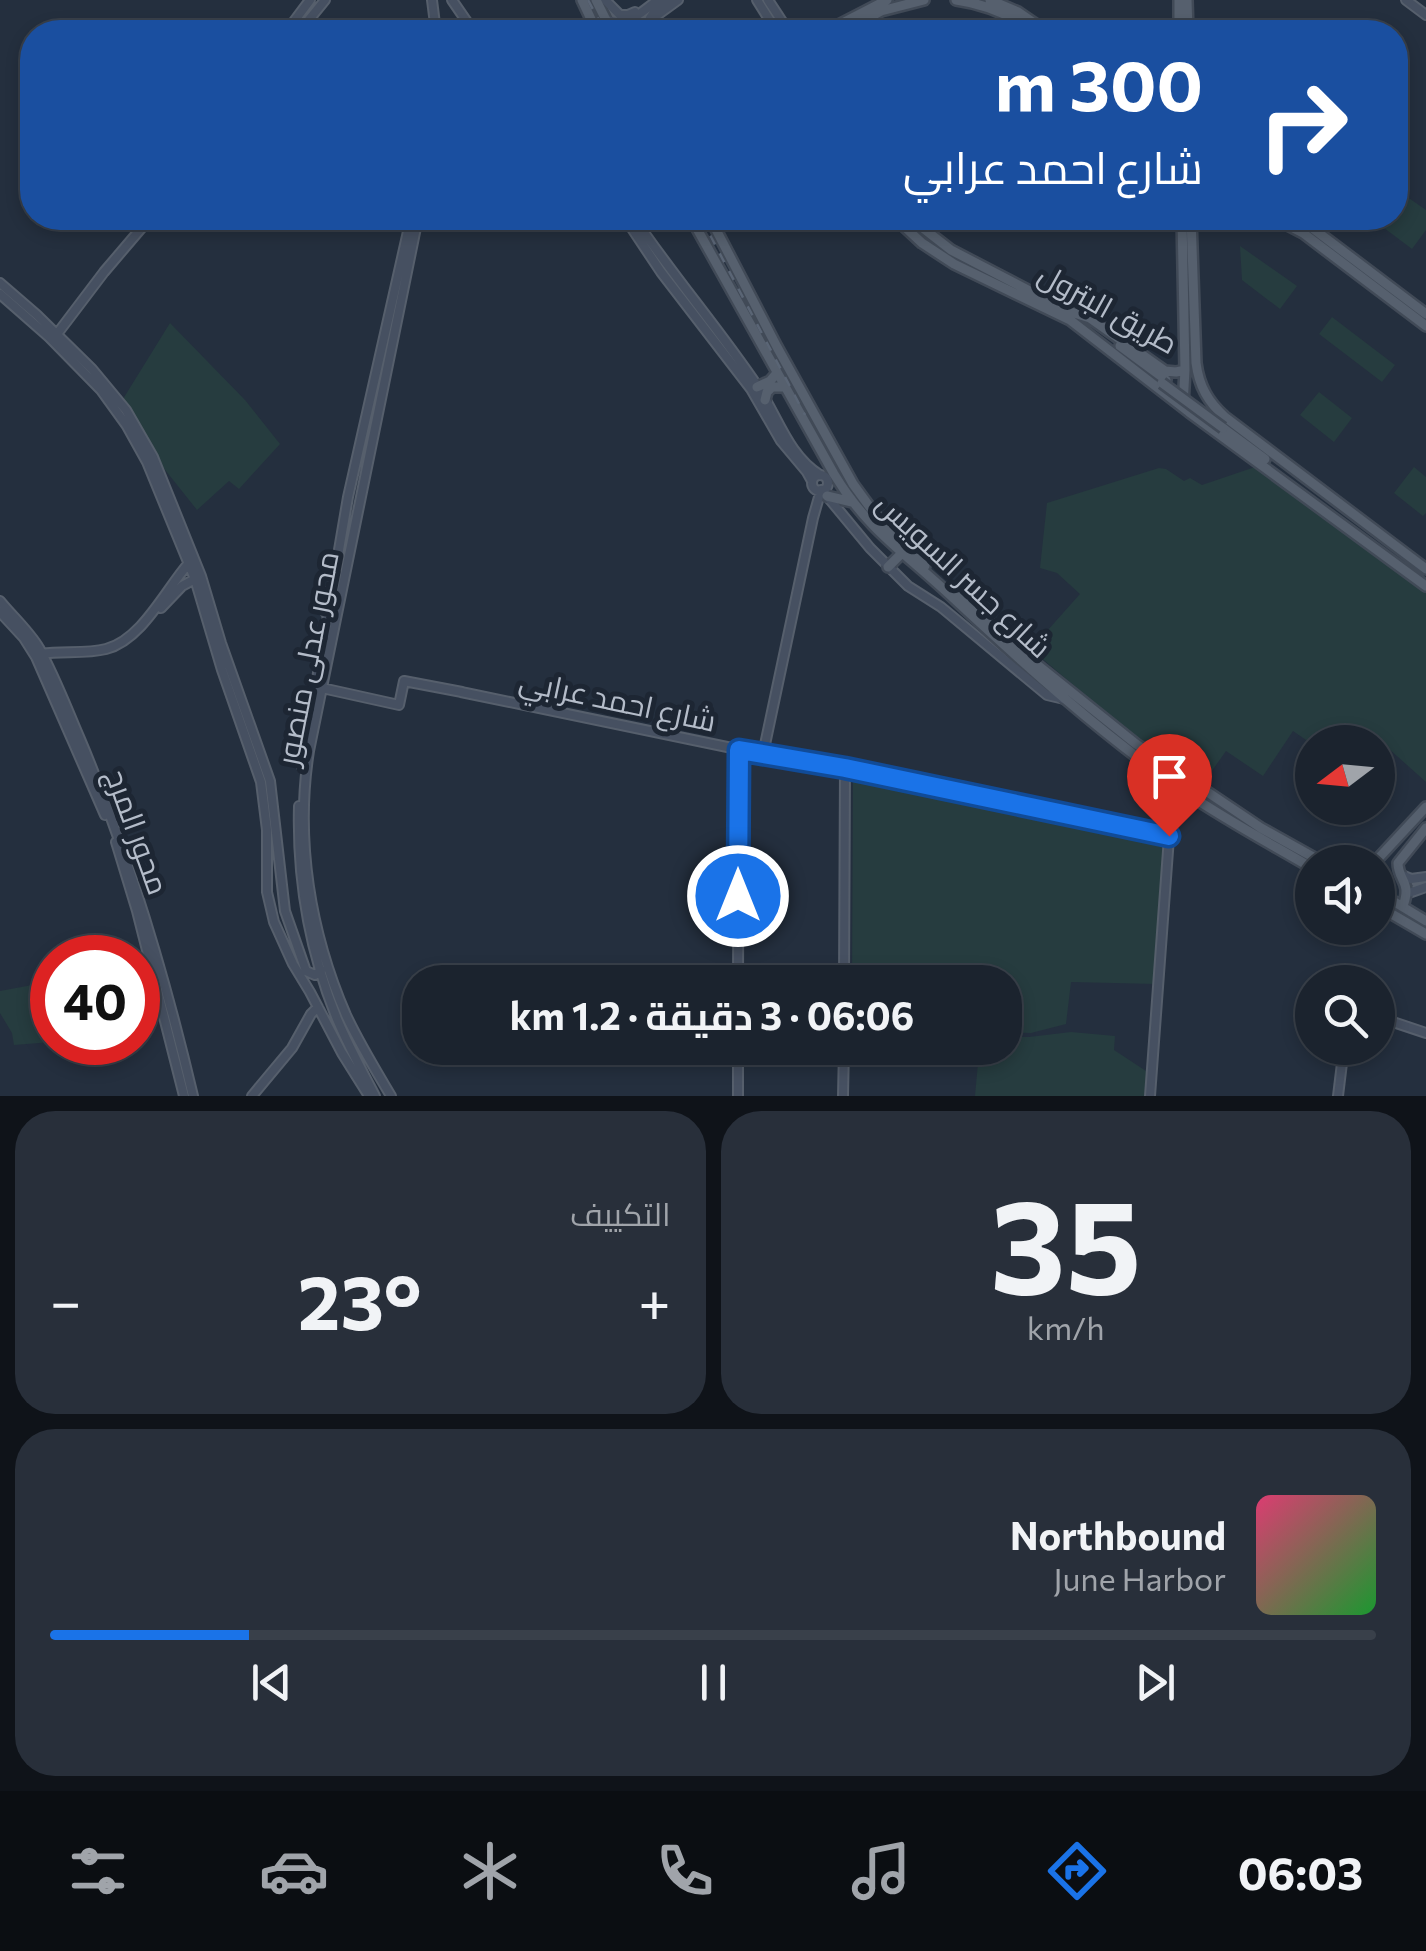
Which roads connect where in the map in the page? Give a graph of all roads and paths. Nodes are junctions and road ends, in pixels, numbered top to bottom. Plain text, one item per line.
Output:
1 (318, 0) edge
2 (596, 0) edge
3 (606, 0) edge
4 (654, 0) edge
5 (667, 0) edge
6 (678, 0) edge
7 (887, 0) edge
8 (924, 0) edge
9 (956, 0) edge
10 (990, 0) edge
11 (1410, 0) edge
12 (1426, 12) edge
13 (636, 14) junction
14 (605, 19) edge
15 (295, 20) edge
16 (627, 20) edge
17 (649, 20) edge
18 (651, 20) edge
19 (848, 20) edge
20 (865, 20) edge
21 (1018, 20) edge
22 (1030, 20) edge
23 (139, 230) edge
24 (411, 230) edge
25 (412, 230) edge
26 (634, 230) edge
27 (642, 230) edge
28 (699, 230) edge
29 (716, 230) edge
30 (908, 230) edge
31 (924, 230) edge
32 (1182, 230) edge
33 (1193, 230) edge
34 (1305, 230) edge
35 (0, 283) edge
36 (676, 285) junction
37 (0, 294) edge
38 (1406, 305) junction
39 (1426, 314) edge
40 (1072, 316) junction
41 (1426, 326) edge
42 (53, 336) junction
43 (367, 353) dead end
44 (381, 356) junction
45 (1185, 370) junction
46 (777, 374) junction
47 (98, 382) junction
48 (1165, 382) junction
49 (1185, 384) junction
50 (757, 386) junction
51 (1201, 386) junction
52 (785, 387) junction
53 (765, 400) junction
54 (1211, 403) junction
55 (1183, 408) junction
56 (813, 410) junction
57 (802, 418) junction
58 (1200, 420) junction
59 (820, 424) junction
60 (1222, 425) junction
61 (808, 430) junction
62 (822, 484) junction
63 (348, 497) junction
64 (360, 500) junction
65 (852, 502) junction
66 (346, 508) junction
67 (358, 512) junction
68 (901, 554) junction
69 (189, 563) junction
70 (888, 567) junction
71 (1426, 568) edge
72 (198, 577) junction
73 (1426, 586) edge
74 (323, 592) dead end
75 (0, 601) edge
76 (0, 612) edge
77 (211, 623) junction
78 (984, 628) junction
79 (326, 630) junction
80 (976, 637) junction
81 (43, 656) junction
82 (1037, 670) junction
83 (1050, 681) junction
84 (322, 688) junction
85 (461, 692) junction
86 (1064, 700) junction
87 (739, 750) junction
88 (764, 754) junction
89 (845, 768) junction
90 (1173, 783) junction
91 (1426, 807) edge
92 (1426, 828) edge
93 (1169, 836) junction
94 (1398, 838) junction
95 (1415, 841) junction
96 (1391, 845) edge
97 (1295, 847) edge
98 (266, 857) junction
99 (279, 857) junction
100 (1295, 858) edge
101 (1402, 875) junction
102 (1426, 877) edge
103 (1415, 878) junction
104 (1426, 887) edge
105 (1406, 894) junction
106 (137, 899) junction
107 (1395, 902) edge
108 (1403, 906) junction
109 (1395, 916) edge
110 (1426, 920) edge
111 (1426, 934) edge
112 (738, 965) edge
113 (844, 965) edge
114 (321, 970) junction
115 (318, 1007) junction
116 (1395, 1023) edge
117 (1426, 1033) edge
118 (738, 1065) edge
119 (844, 1065) edge
120 (1342, 1065) edge
121 (184, 1096) edge
122 (192, 1096) edge
123 (252, 1096) edge
124 (372, 1096) edge
125 (390, 1096) edge
126 (738, 1096) edge
127 (843, 1096) edge
128 (1150, 1096) edge
129 (1338, 1096) edge

1 - 15 street
2 - 14 main road
3 - 13 street
4 - 13 street
5 - 17 street
6 - 18 street
7 - 19 main road
8 - 20 main road
9 - 21 main road
10 - 22 main road
11 - 12 street
13 - 16 street
23 - 42 street
24 - 44 street, محور عدلى منصور
25 - 64 street, محور عدلى منصور
26 - 36 street
27 - 36 street
28 - 46 main road, شارع جسر السويس
29 - 56 main road, شارع جسر السويس
30 - 40 main road, طريق البترول
31 - 40 main road, طريق البترول
32 - 45 main road
33 - 51 main road
34 - 38 main road
35 - 42 street
36 - 50 street
36 - 62 street
37 - 42 street
38 - 39 main road
38 - 41 main road
40 - 48 main road
42 - 47 street
43 - 44 street
44 - 63 street, محور عدلى منصور
45 - 48 main road, طريق البترول
45 - 49 main road
46 - 50 main road
46 - 52 main road, شارع جسر السويس
47 - 69 street
47 - 72 street
48 - 55 main road, طريق البترول
48 - 60 main road, bridge
49 - 51 main road
49 - 55 main road
50 - 53 street
51 - 54 main road
52 - 53 main road
52 - 57 main road, شارع جسر السويس
53 - 62 street
54 - 58 main road
54 - 60 main road
55 - 58 main road, طريق البترول
56 - 57 main road
56 - 59 main road, شارع جسر السويس
57 - 61 main road, شارع جسر السويس
58 - 60 main road, طريق البترول
59 - 61 main road
59 - 82 main road, شارع جسر السويس
60 - 71 main road
60 - 73 main road
61 - 62 main road, شارع جسر السويس
62 - 65 main road
62 - 65 main road, شارع جسر السويس
62 - 70 street
62 - 88 street
63 - 64 street
63 - 66 street, محور عدلى منصور
64 - 67 street, محور عدلى منصور
65 - 68 main road, شارع جسر السويس
66 - 67 street
66 - 79 street, محور عدلى منصور
67 - 84 street, محور عدلى منصور
68 - 70 main road
68 - 78 main road, شارع جسر السويس
69 - 72 street
69 - 81 street
70 - 80 street
72 - 77 street
72 - 81 street
74 - 79 street
75 - 81 street, محور المرج
76 - 106 street, محور المرج
77 - 98 street
77 - 99 street
78 - 80 main road
78 - 82 main road, شارع جسر السويس
79 - 114 street, محور عدلى منصور
80 - 86 street
81 - 106 street, محور المرج
82 - 83 main road, شارع جسر السويس
83 - 86 main road, شارع جسر السويس
83 - 97 main road, شارع جسر السويس
84 - 85 street, شارع احمد عرابي
84 - 125 street, محور عدلى منصور
85 - 87 street, شارع احمد عرابي
85 - 88 street, شارع احمد عرابي
86 - 90 main road, شارع جسر السويس
87 - 88 street, شارع احمد عرابي
87 - 112 street
88 - 89 street, شارع احمد عرابي
89 - 93 street, شارع احمد عرابي
89 - 113 street
90 - 93 street
90 - 100 main road, شارع جسر السويس
91 - 94 main road
92 - 95 main road
93 - 128 street
94 - 95 main road
94 - 96 main road
95 - 101 main road
98 - 99 street
98 - 115 street
99 - 114 street
101 - 103 street
101 - 105 main road
102 - 103 street
103 - 104 street
104 - 105 street
105 - 108 main road
106 - 121 street, محور المرج
106 - 122 street, محور المرج
107 - 108 main road
108 - 110 main road
109 - 111 main road
114 - 124 street, محور عدلى منصور
115 - 123 street
115 - 124 street
116 - 117 street
118 - 126 street
119 - 127 street
120 - 129 street

